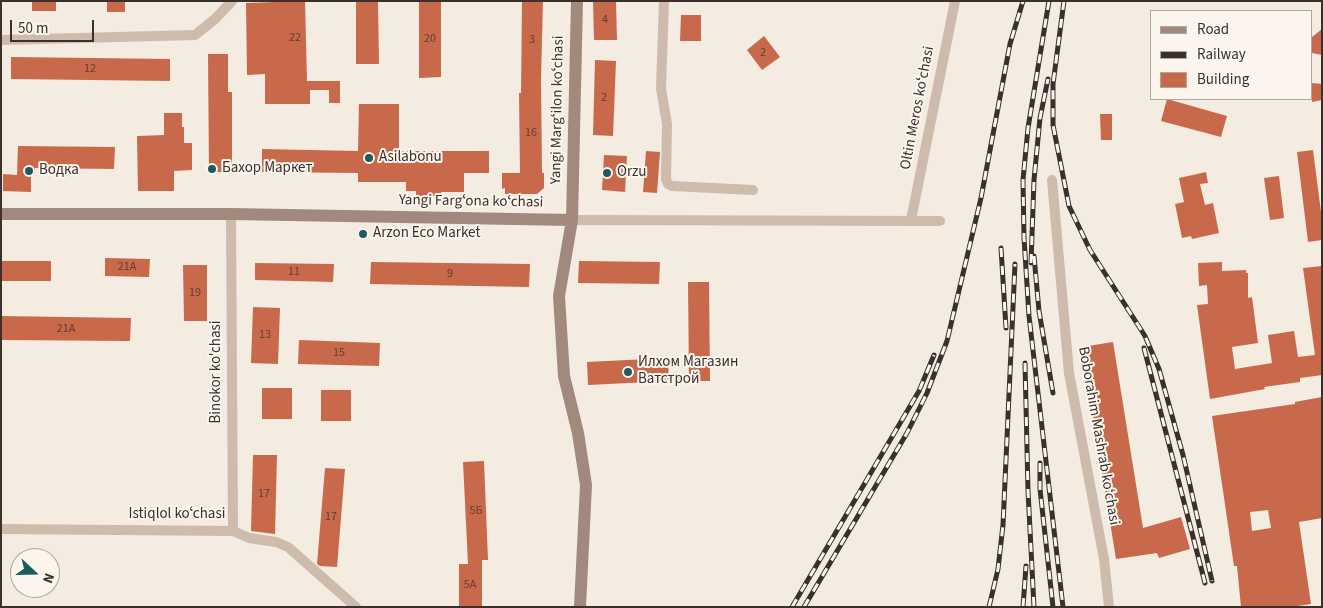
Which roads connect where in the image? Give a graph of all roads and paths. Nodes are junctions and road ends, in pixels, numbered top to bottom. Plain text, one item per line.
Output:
1 (232, 1) edge
2 (577, 1) edge
3 (664, 1) edge
4 (955, 1) edge
5 (1, 40) edge
6 (1052, 180) dead end
7 (753, 190) dead end
8 (1, 214) edge
9 (232, 214) junction
10 (572, 220) junction
11 (911, 220) junction
12 (940, 221) dead end
13 (1, 529) edge
14 (233, 531) junction
15 (352, 606) edge
16 (580, 607) edge
17 (1110, 607) edge

1 - 5 street
2 - 10 main road, Yangi Margʻilon koʻchasi
3 - 7 street
4 - 11 street, Oltin Meros koʻchasi
6 - 17 street, Boborahim Mashrab koʻchasi
8 - 9 main road, Yangi Fargʻona koʻchasi
9 - 10 main road, Yangi Fargʻona koʻchasi
9 - 14 street, Binokor ko'chasi
10 - 11 street, Yangi Fargʻona koʻchasi
10 - 16 main road, Yangi Margʻilon koʻchasi
11 - 12 street, Yangi Fargʻona koʻchasi
13 - 14 street, Istiqlol koʻchasi
14 - 15 street, Istiqlol koʻchasi

